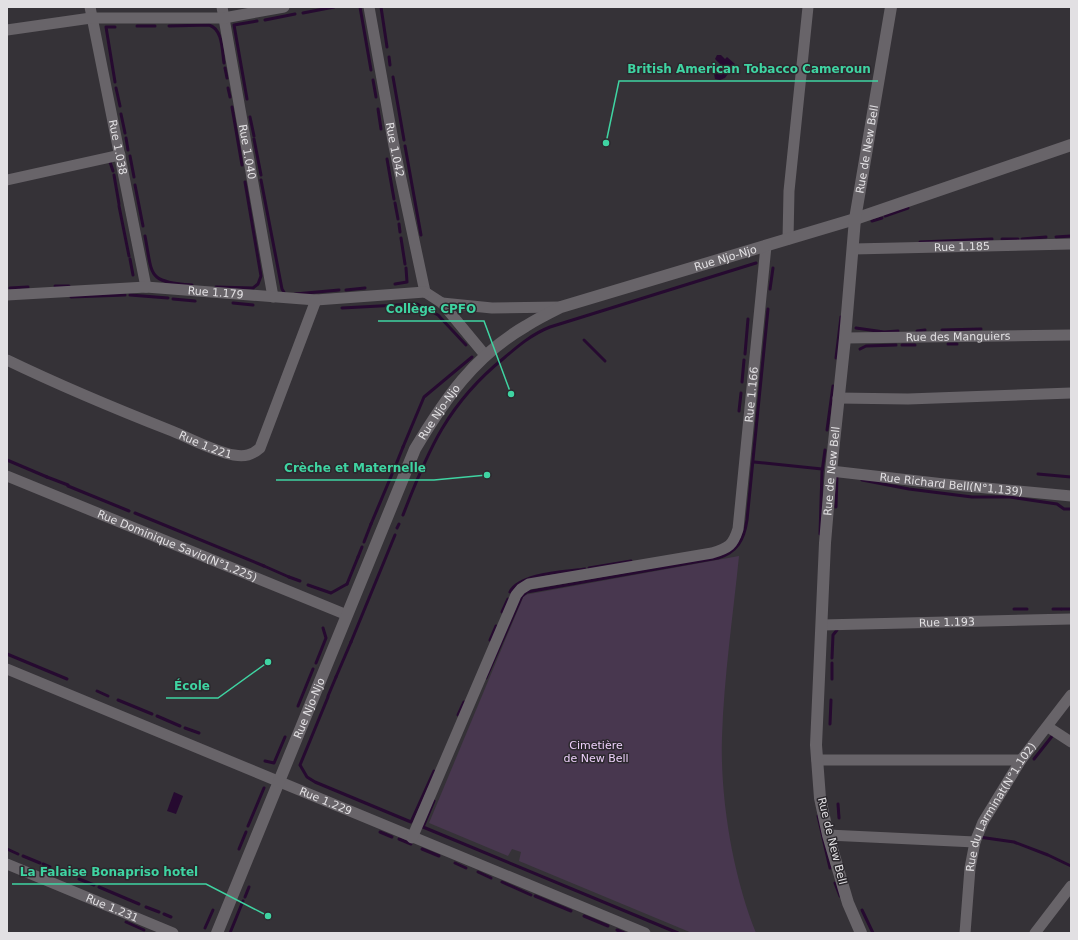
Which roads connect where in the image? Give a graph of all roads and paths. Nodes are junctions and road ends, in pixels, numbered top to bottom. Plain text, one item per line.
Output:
1 (284, 7) edge
2 (369, 7) edge
3 (808, 7) edge
4 (891, 7) edge
5 (91, 12) edge
6 (223, 12) edge
7 (7, 30) edge
8 (1071, 145) edge
9 (120, 155) junction
10 (7, 180) edge
11 (855, 219) junction
12 (788, 239) junction
13 (1071, 244) edge
14 (766, 246) junction
15 (853, 249) junction
16 (146, 287) junction
17 (425, 292) junction
18 (7, 295) edge
19 (273, 297) junction
20 (316, 300) junction
21 (442, 303) junction
22 (561, 307) junction
23 (1071, 335) edge
24 (846, 338) junction
25 (485, 355) junction
26 (7, 360) edge
27 (1071, 393) edge
28 (838, 398) junction
29 (831, 471) junction
30 (7, 476) edge
31 (1071, 496) edge
32 (347, 615) junction
33 (1071, 619) edge
34 (822, 625) junction
35 (7, 669) edge
36 (1071, 695) edge
37 (1048, 727) junction
38 (1071, 742) edge
39 (817, 760) junction
40 (1021, 760) junction
41 (278, 782) junction
42 (828, 835) junction
43 (412, 838) junction
44 (975, 842) junction
45 (7, 864) edge
46 (1071, 886) edge
47 (173, 933) edge
48 (217, 933) edge
49 (645, 933) edge
50 (861, 933) edge
51 (965, 933) edge
52 (1035, 933) edge

1 - 6 street
2 - 17 street, Rue 1.042
3 - 12 street
4 - 11 main road, Rue de New Bell
5 - 6 street
5 - 7 street
5 - 9 street, Rue 1.038
6 - 19 street, Rue 1.040
8 - 11 main road, Rue Njo-Njo
9 - 10 street
9 - 16 street, Rue 1.038
11 - 12 main road, Rue Njo-Njo
11 - 15 main road, Rue de New Bell
12 - 14 main road, Rue Njo-Njo
13 - 15 street, Rue 1.185
14 - 22 main road, Rue Njo-Njo
14 - 43 street, Rue 1.166
15 - 24 main road, Rue de New Bell
16 - 18 street, Rue 1.179
16 - 19 street, Rue 1.179
17 - 20 street, Rue 1.179
17 - 21 street
19 - 20 street, Rue 1.179
20 - 26 street, Rue 1.221
21 - 22 street
21 - 25 street
22 - 25 main road, Rue Njo-Njo
23 - 24 street, Rue des Manguiers
24 - 28 main road, Rue de New Bell
25 - 32 main road, Rue Njo-Njo
27 - 28 street
28 - 29 main road, Rue de New Bell
29 - 31 street, Rue Richard Bell(N°1.139)
29 - 34 main road, Rue de New Bell
30 - 32 street, Rue Dominique Savio(N°1.225)
32 - 41 main road, Rue Njo-Njo
33 - 34 street, Rue 1.193
34 - 39 main road, Rue de New Bell
35 - 41 street, Rue 1.229
36 - 37 street, Rue du Larminat(N°1.102)
37 - 38 street
37 - 40 street, Rue du Larminat(N°1.102)
39 - 40 street
39 - 42 main road, Rue de New Bell
40 - 44 street, Rue du Larminat(N°1.102)
41 - 43 street, Rue 1.229
41 - 48 main road, Rue Njo-Njo
42 - 44 street
42 - 50 main road, Rue de New Bell
43 - 49 street, Rue 1.229
44 - 51 street, Rue du Larminat(N°1.102)
45 - 47 street, Rue 1.231
46 - 52 street

